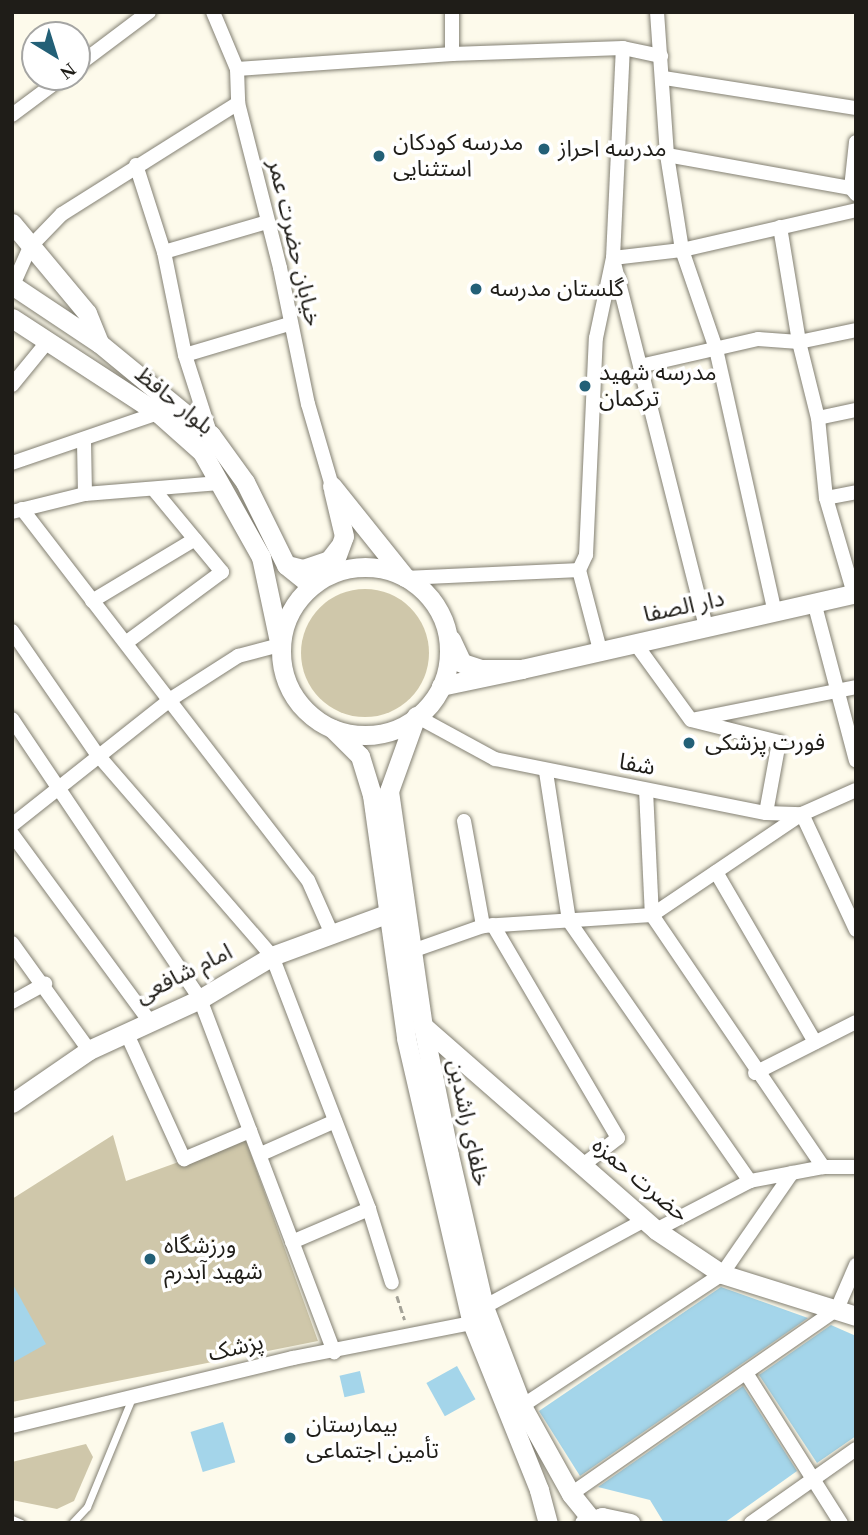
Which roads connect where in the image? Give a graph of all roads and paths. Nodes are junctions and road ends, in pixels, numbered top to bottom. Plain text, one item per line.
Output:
1 (149, 12) edge
2 (213, 12) edge
3 (452, 12) edge
4 (657, 12) edge
5 (623, 48) junction
6 (452, 54) junction
7 (91, 56) edge
8 (661, 56) junction
9 (237, 69) junction
10 (664, 78) junction
11 (44, 91) edge
12 (238, 103) junction
13 (856, 108) edge
14 (12, 115) edge
15 (856, 142) edge
16 (667, 155) junction
17 (136, 165) junction
18 (854, 191) edge
19 (856, 210) edge
20 (267, 222) junction
21 (12, 223) edge
22 (780, 227) junction
23 (30, 247) junction
24 (682, 250) junction
25 (164, 253) junction
26 (613, 258) junction
27 (12, 285) edge
28 (12, 318) edge
29 (289, 324) junction
30 (856, 330) edge
31 (48, 341) junction
32 (799, 342) junction
33 (99, 343) junction
34 (716, 349) junction
35 (185, 355) junction
36 (640, 366) junction
37 (12, 385) edge
38 (119, 388) junction
39 (856, 410) edge
40 (158, 413) junction
41 (818, 418) junction
42 (211, 435) junction
43 (84, 442) junction
44 (12, 463) edge
45 (220, 483) junction
46 (332, 486) junction
47 (156, 491) junction
48 (856, 492) edge
49 (85, 494) junction
50 (825, 498) junction
51 (17, 510) edge
52 (344, 536) junction
53 (195, 539) junction
54 (286, 565) junction
55 (579, 570) junction
56 (326, 576) junction
57 (406, 578) junction
58 (855, 594) edge
59 (92, 601) junction
60 (814, 601) junction
61 (775, 613) junction
62 (706, 626) junction
63 (446, 630) junction
64 (12, 631) edge
65 (127, 642) junction
66 (635, 643) junction
67 (280, 645) junction
68 (600, 650) junction
69 (522, 669) junction
70 (441, 686) junction
71 (856, 687) edge
72 (837, 691) junction
73 (171, 699) junction
74 (416, 716) junction
75 (12, 719) edge
76 (691, 720) junction
77 (333, 729) junction
78 (97, 754) junction
79 (856, 761) edge
80 (546, 772) junction
81 (59, 786) junction
82 (646, 790) junction
83 (856, 790) edge
84 (766, 813) junction
85 (802, 814) junction
86 (464, 821) dead end
87 (12, 825) edge
88 (12, 834) edge
89 (716, 872) junction
90 (389, 913) junction
91 (652, 915) junction
92 (569, 921) junction
93 (488, 925) junction
94 (856, 930) edge
95 (331, 932) junction
96 (12, 943) edge
97 (412, 951) junction
98 (272, 956) junction
99 (45, 984) junction
100 (200, 999) junction
101 (12, 1002) edge
102 (148, 1019) junction
103 (856, 1022) edge
104 (423, 1026) junction
105 (126, 1032) junction
106 (815, 1042) junction
107 (89, 1049) junction
108 (755, 1073) junction
109 (12, 1103) edge
110 (335, 1121) junction
111 (250, 1131) junction
112 (261, 1154) junction
113 (583, 1165) junction
114 (823, 1167) junction
115 (856, 1167) edge
116 (792, 1173) junction
117 (750, 1181) junction
118 (369, 1209) junction
119 (651, 1225) junction
120 (292, 1242) junction
121 (856, 1265) edge
122 (722, 1274) junction
123 (392, 1283) joint
124 (837, 1309) junction
125 (478, 1315) junction
126 (856, 1316) edge
127 (411, 1336) junction
128 (334, 1352) junction
129 (746, 1373) junction
130 (132, 1396) junction
131 (522, 1406) junction
132 (12, 1426) edge
133 (856, 1449) edge
134 (815, 1478) junction
135 (571, 1494) junction
136 (12, 1519) edge
137 (588, 1521) edge
138 (21, 1523) edge
139 (72, 1523) edge
140 (548, 1523) edge
141 (630, 1523) edge
142 (751, 1523) edge
143 (841, 1523) edge

1 - 7 street
2 - 9 street, خیابان حضرت عمر
3 - 6 street
4 - 8 street
5 - 6 street
5 - 8 street
5 - 26 street
6 - 9 street
8 - 10 street
9 - 12 street, خیابان حضرت عمر
10 - 13 street
10 - 16 street
11 - 14 street
12 - 17 street
12 - 20 street, خیابان حضرت عمر
15 - 18 street
16 - 18 street
16 - 24 street
17 - 23 street
17 - 25 street
19 - 22 street
20 - 25 street
20 - 29 street, خیابان حضرت عمر
21 - 23 main road
22 - 24 street
22 - 32 street
23 - 27 street
23 - 33 main road
24 - 26 street
24 - 34 street
25 - 35 street
26 - 36 street
26 - 55 street
27 - 33 main road, بلوار حافظ
28 - 31 main road, بلوار حافظ
29 - 35 street
29 - 46 street, خیابان حضرت عمر
30 - 32 street
31 - 37 street
31 - 38 main road, بلوار حافظ
32 - 34 street
32 - 41 street
33 - 38 main road
33 - 42 main road, بلوار حافظ
34 - 36 street
34 - 61 street
35 - 42 street
36 - 62 street
38 - 40 main road, بلوار حافظ
39 - 41 street
40 - 43 street
40 - 45 main road, بلوار حافظ
41 - 50 street
42 - 54 main road, بلوار حافظ
43 - 44 street
43 - 49 street
45 - 47 street
45 - 67 main road, بلوار حافظ
46 - 52 main road
46 - 57 main road
47 - 49 street
47 - 53 street
48 - 50 street
49 - 51 street
50 - 58 street
51 - 59 street
52 - 54 main road
52 - 56 main road
53 - 59 street
53 - 65 street
54 - 56 main road
55 - 57 street
55 - 68 street
56 - 57 main road
56 - 67 main road
57 - 63 main road
58 - 60 main road, دار الصفا
59 - 65 street
60 - 61 main road, دار الصفا
60 - 72 street
61 - 62 main road, دار الصفا
62 - 66 main road, دار الصفا
63 - 69 main road
63 - 70 main road
64 - 78 street
65 - 73 street
66 - 68 main road, دار الصفا
66 - 76 street
67 - 73 street
67 - 77 main road
68 - 69 main road, دار الصفا
69 - 70 main road
70 - 74 main road
71 - 72 street
72 - 76 street
72 - 79 street
73 - 78 street
73 - 95 street
74 - 77 main road
74 - 80 street, شفا
74 - 97 main road, خلفای راشدین
75 - 81 street
76 - 84 street
77 - 90 main road, خلفای راشدین
78 - 81 street
78 - 98 street
80 - 82 street, شفا
80 - 92 street
81 - 87 street
81 - 100 street
82 - 84 street, شفا
82 - 91 street
83 - 85 street, شفا
84 - 85 street, شفا
85 - 89 street
85 - 94 street
86 - 93 street
88 - 102 street
89 - 91 street
89 - 106 street
90 - 95 main road, امام شافعی
90 - 125 main road, خلفای راشدین
91 - 92 street
91 - 108 street
92 - 93 street
92 - 117 street
93 - 97 street
93 - 113 street
95 - 98 main road, امام شافعی
96 - 99 street
97 - 104 main road, خلفای راشدین
98 - 100 main road, امام شافعی
98 - 110 street
99 - 101 street
99 - 107 street
100 - 102 main road, امام شافعی
100 - 111 street
102 - 105 main road, امام شافعی
103 - 106 street
104 - 113 main road, حضرت حمزه
104 - 125 main road, خلفای راشدین
105 - 107 main road, امام شافعی
105 - 111 street
106 - 108 street
107 - 109 main road, امام شافعی
108 - 114 street
110 - 112 street
110 - 118 street
111 - 112 street
112 - 120 street
113 - 119 main road, حضرت حمزه
114 - 115 street, پزشک
114 - 116 street, پزشک
116 - 117 street, پزشک
116 - 122 street
117 - 119 street, پزشک
118 - 120 street
118 - 123 street
119 - 122 main road, حضرت حمزه
119 - 125 street, پزشک
120 - 128 street
121 - 124 street
122 - 124 main road, حضرت حمزه
122 - 131 street
123 - 127 path
124 - 126 main road, حضرت حمزه
124 - 129 street
125 - 127 street, پزشک
125 - 131 main road, خلفای راشدین
125 - 140 main road, خلفای راشدین
127 - 128 street, پزشک
128 - 130 street, پزشک
129 - 134 street
129 - 135 street
130 - 132 street, پزشک
130 - 139 lane
131 - 135 main road, خلفای راشدین
133 - 134 street
134 - 142 street
134 - 143 street
135 - 137 main road, خلفای راشدین
136 - 138 lane
137 - 141 main road

